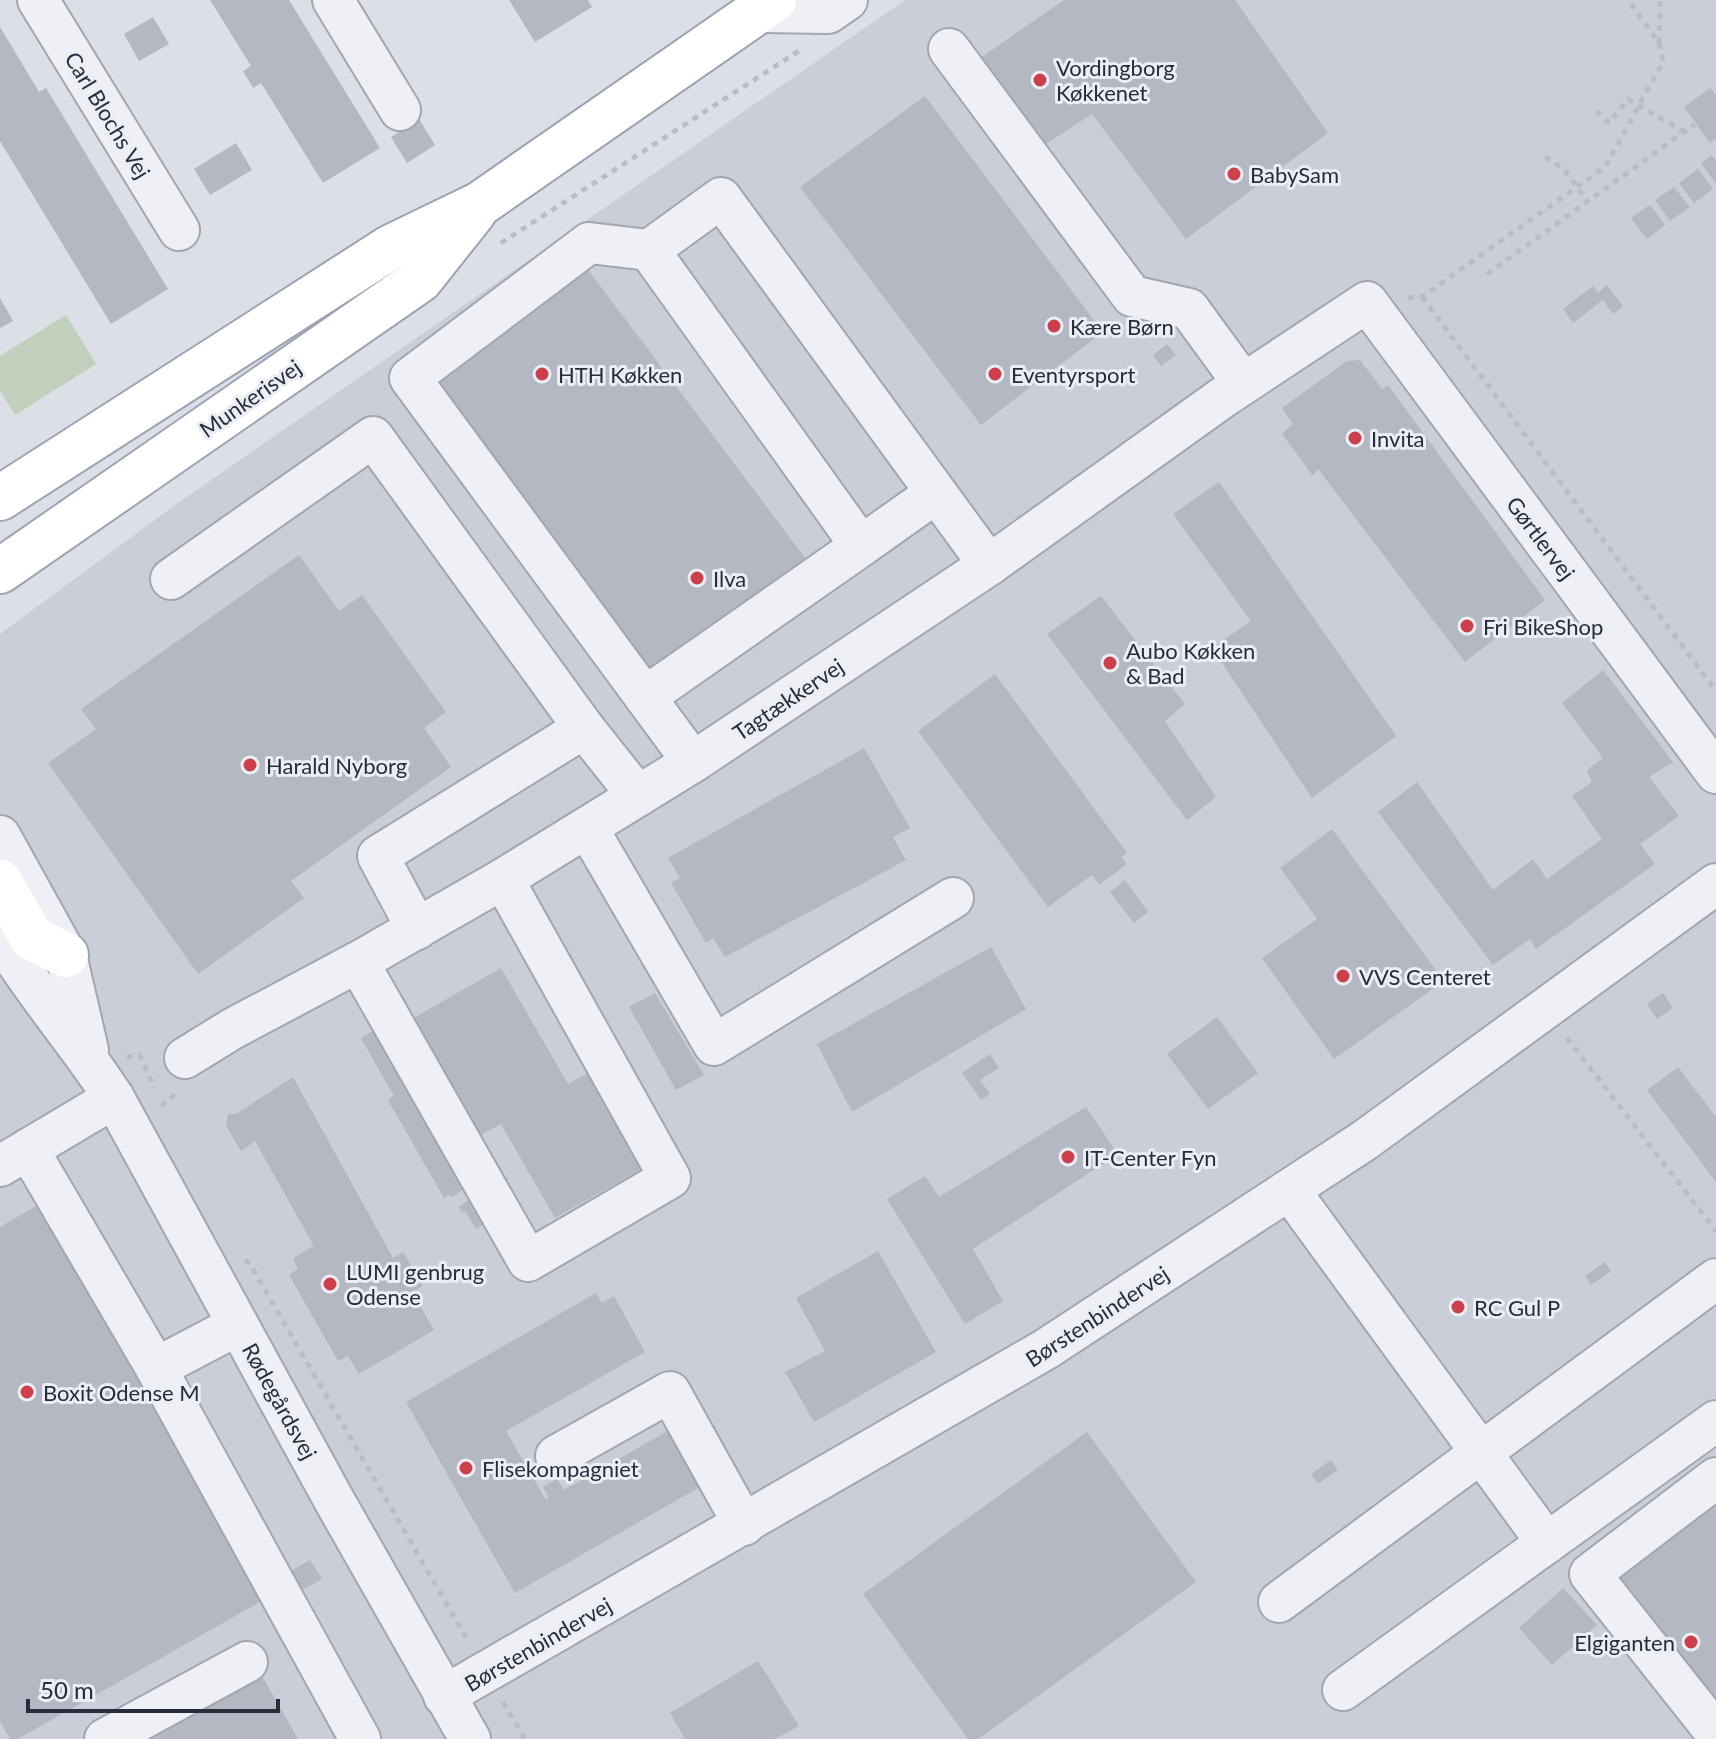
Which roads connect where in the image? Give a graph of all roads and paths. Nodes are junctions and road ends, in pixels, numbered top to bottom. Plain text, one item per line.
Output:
1 (38, 0) edge
2 (333, 0) edge
3 (847, 0) edge
4 (1628, 0) edge
5 (1660, 0) edge
6 (766, 6) edge
7 (812, 42) dead end
8 (1659, 43) junction
9 (949, 49) dead end
10 (1640, 104) junction
11 (400, 110) dead end
12 (1596, 111) dead end
13 (1695, 124) dead end
14 (1684, 132) junction
15 (1545, 157) dead end
16 (1577, 187) junction
17 (1588, 202) junction
18 (480, 204) junction
19 (179, 230) dead end
20 (499, 244) dead end
21 (649, 250) junction
22 (1487, 274) dead end
23 (1422, 297) junction
24 (1367, 302) junction
25 (213, 361) junction
26 (1243, 383) junction
27 (936, 493) junction
28 (0, 498) edge
29 (0, 535) edge
30 (861, 546) junction
31 (989, 565) junction
32 (0, 571) edge
33 (171, 579) dead end
34 (1716, 691) edge
35 (645, 697) junction
36 (584, 728) junction
37 (693, 762) junction
38 (1716, 773) edge
39 (638, 796) junction
40 (588, 829) junction
41 (0, 836) edge
42 (503, 879) junction
43 (0, 882) edge
44 (1716, 884) edge
45 (953, 898) dead end
46 (417, 929) junction
47 (0, 936) edge
48 (66, 955) junction
49 (358, 962) junction
50 (1545, 1008) junction
51 (185, 1058) dead end
52 (91, 1061) junction
53 (114, 1098) junction
54 (165, 1116) dead end
55 (14, 1158) edge
56 (1290, 1191) junction
57 (1716, 1231) edge
58 (240, 1256) dead end
59 (1702, 1290) edge
60 (238, 1325) junction
61 (156, 1368) junction
62 (1716, 1421) edge
63 (1481, 1453) junction
64 (556, 1456) dead end
65 (1716, 1478) edge
66 (744, 1525) junction
67 (1547, 1543) junction
68 (1279, 1602) dead end
69 (247, 1662) dead end
70 (487, 1673) junction
71 (1343, 1690) dead end
72 (444, 1696) junction
73 (1716, 1733) edge
74 (105, 1739) edge
75 (360, 1739) edge
76 (470, 1739) edge
77 (525, 1739) edge

1 - 19 street, Carl Blochs Vej
2 - 11 street
3 - 6 street
4 - 8 path
5 - 8 path
6 - 18 main road, Munkerisvej
7 - 20 path
8 - 10 path
9 - 26 street
10 - 12 path
10 - 14 path
10 - 16 path
13 - 14 path
14 - 17 path
15 - 16 path
16 - 17 path
16 - 23 path
17 - 22 path
18 - 25 main road, Munkerisvej
18 - 32 main road, Munkerisvej
21 - 27 street
21 - 30 street
21 - 35 street
23 - 24 path
23 - 34 path
24 - 26 street, Tagtækkervej
24 - 38 street, Gørtlervej
25 - 28 main road, Munkerisvej
25 - 29 main road
26 - 31 street, Tagtækkervej
27 - 30 street
27 - 31 street
30 - 35 street
31 - 37 street, Tagtækkervej
33 - 36 street
35 - 37 street
36 - 39 street
36 - 46 street
37 - 39 street, Tagtækkervej
39 - 40 street, Tagtækkervej
40 - 42 street, Tagtækkervej
40 - 45 street
41 - 48 street, Rødegårdsvej
42 - 46 street, Tagtækkervej
42 - 49 street
43 - 48 main road
44 - 50 street, Børstenbindervej
46 - 49 street, Tagtækkervej
47 - 52 street, Rødegårdsvej
48 - 52 street, Rødegårdsvej
49 - 51 street, Tagtækkervej
50 - 56 street, Børstenbindervej
50 - 57 path
52 - 53 street, Rødegårdsvej
52 - 54 path
53 - 55 street
53 - 60 street, Rødegårdsvej
55 - 61 street
56 - 63 street
56 - 66 street, Børstenbindervej
58 - 70 path
59 - 63 street
60 - 61 street
60 - 72 street, Rødegårdsvej
61 - 75 street
62 - 67 street
63 - 67 street
63 - 68 street
64 - 66 street
65 - 73 street
66 - 70 street, Børstenbindervej
67 - 71 street
69 - 74 street
70 - 72 street, Børstenbindervej
70 - 77 path
72 - 76 street, Rødegårdsvej

